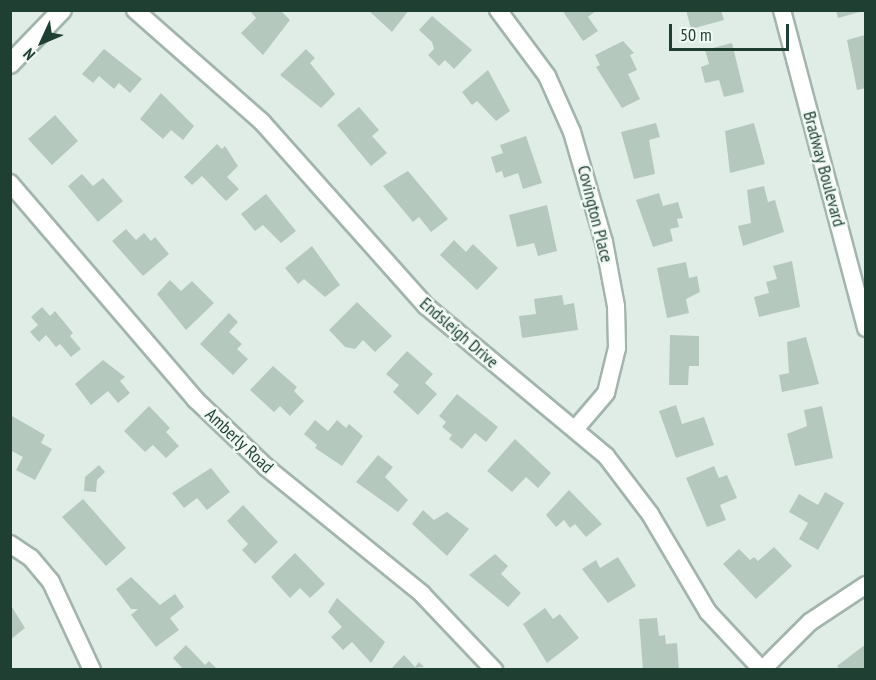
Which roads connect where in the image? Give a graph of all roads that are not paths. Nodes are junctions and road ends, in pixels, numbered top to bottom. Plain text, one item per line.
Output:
1 (62, 10) edge
2 (135, 10) edge
3 (498, 10) edge
4 (782, 10) edge
5 (10, 64) edge
6 (10, 183) edge
7 (866, 328) edge
8 (577, 427) junction
9 (10, 544) edge
10 (866, 585) edge
11 (92, 669) edge
12 (494, 669) edge
13 (762, 669) edge

1 - 5 street
2 - 8 street, Endsleigh Drive
3 - 8 street, Covington Place
4 - 7 street, Bradway Boulevard
6 - 12 street, Amberly Road
8 - 13 street, Endsleigh Drive
9 - 11 street
10 - 13 street

